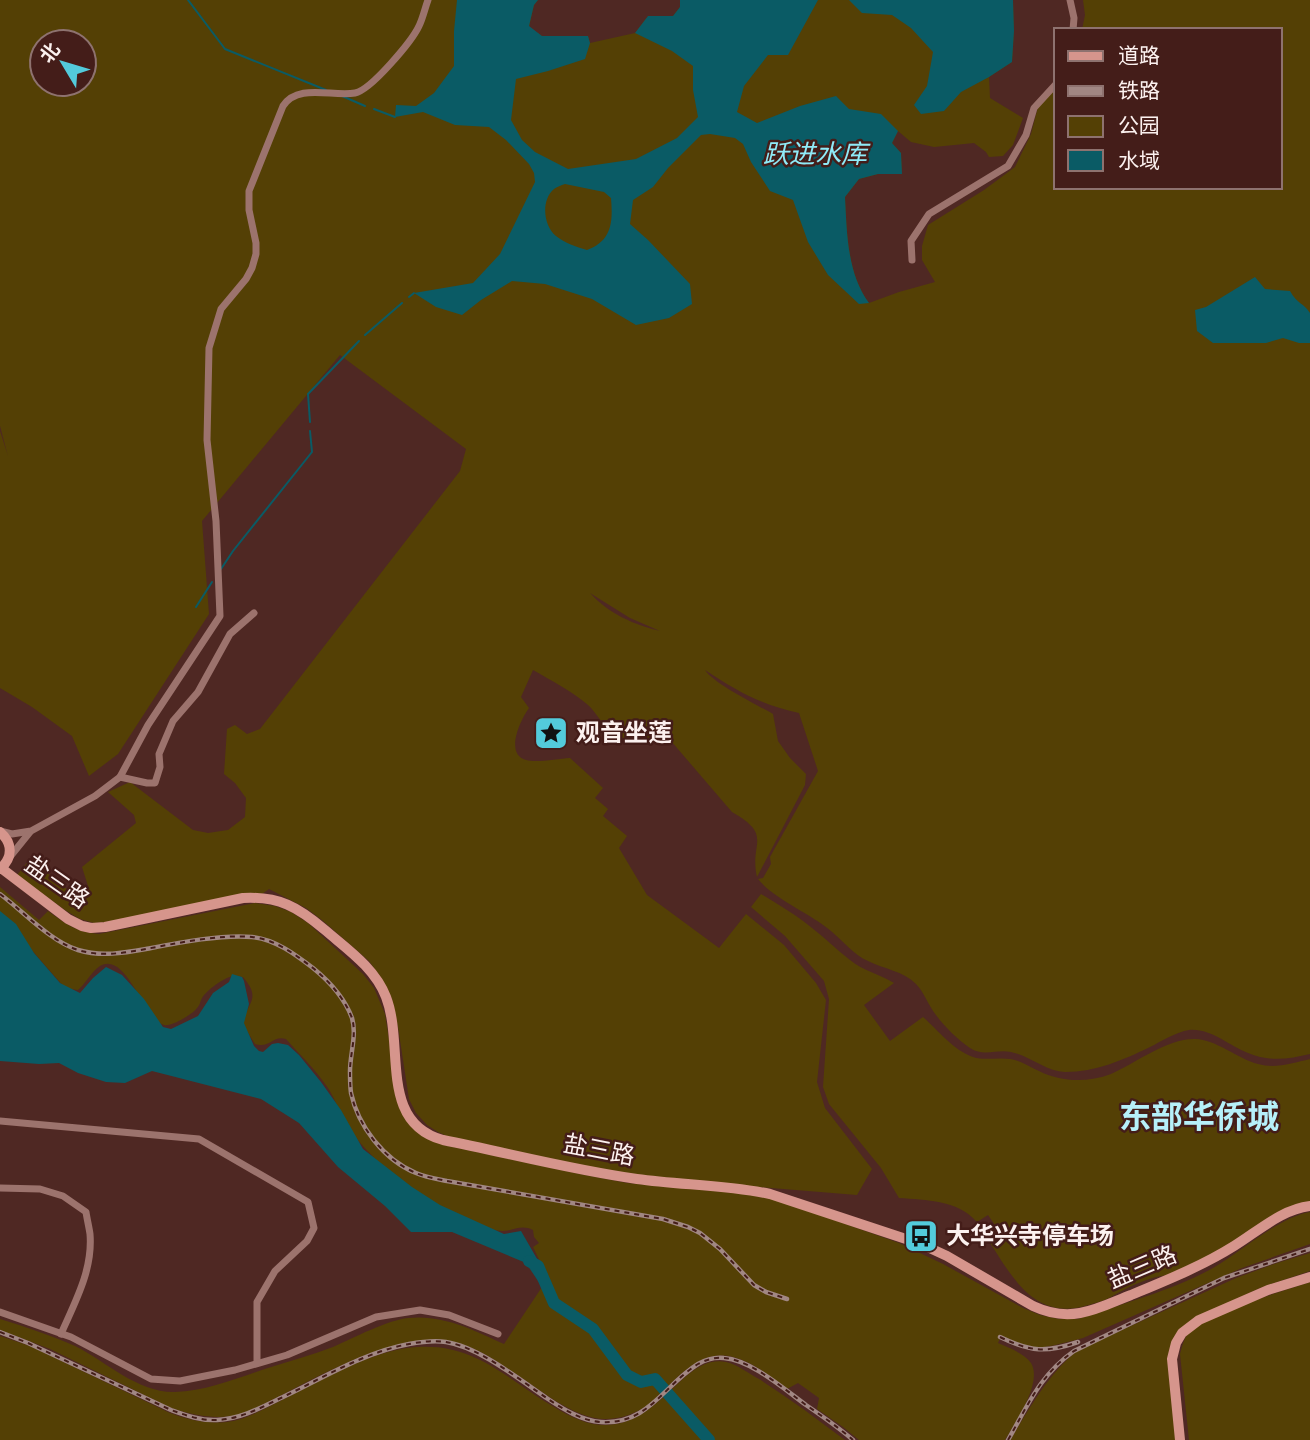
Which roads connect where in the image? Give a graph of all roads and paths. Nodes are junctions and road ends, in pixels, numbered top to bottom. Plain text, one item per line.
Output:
1 (428, 0) edge
2 (1070, 0) edge
3 (1073, 28) edge
4 (1054, 86) edge
5 (912, 260) dead end
6 (254, 613) dead end
7 (120, 777) junction
8 (31, 831) junction
9 (0, 832) edge
10 (8, 860) junction
11 (0, 869) edge
12 (0, 1121) edge
13 (0, 1188) edge
14 (1310, 1206) edge
15 (1310, 1277) edge
16 (0, 1312) edge
17 (61, 1334) junction
18 (498, 1334) dead end
19 (257, 1363) junction
20 (1180, 1440) edge

1 - 7 street
2 - 3 street
4 - 5 street
6 - 7 street
7 - 8 street
8 - 9 street
8 - 10 street
9 - 10 main road, 盐三路
10 - 11 main road
11 - 14 main road, 盐三路
12 - 19 street
13 - 17 street
15 - 20 main road
16 - 17 street
17 - 19 street
18 - 19 street

